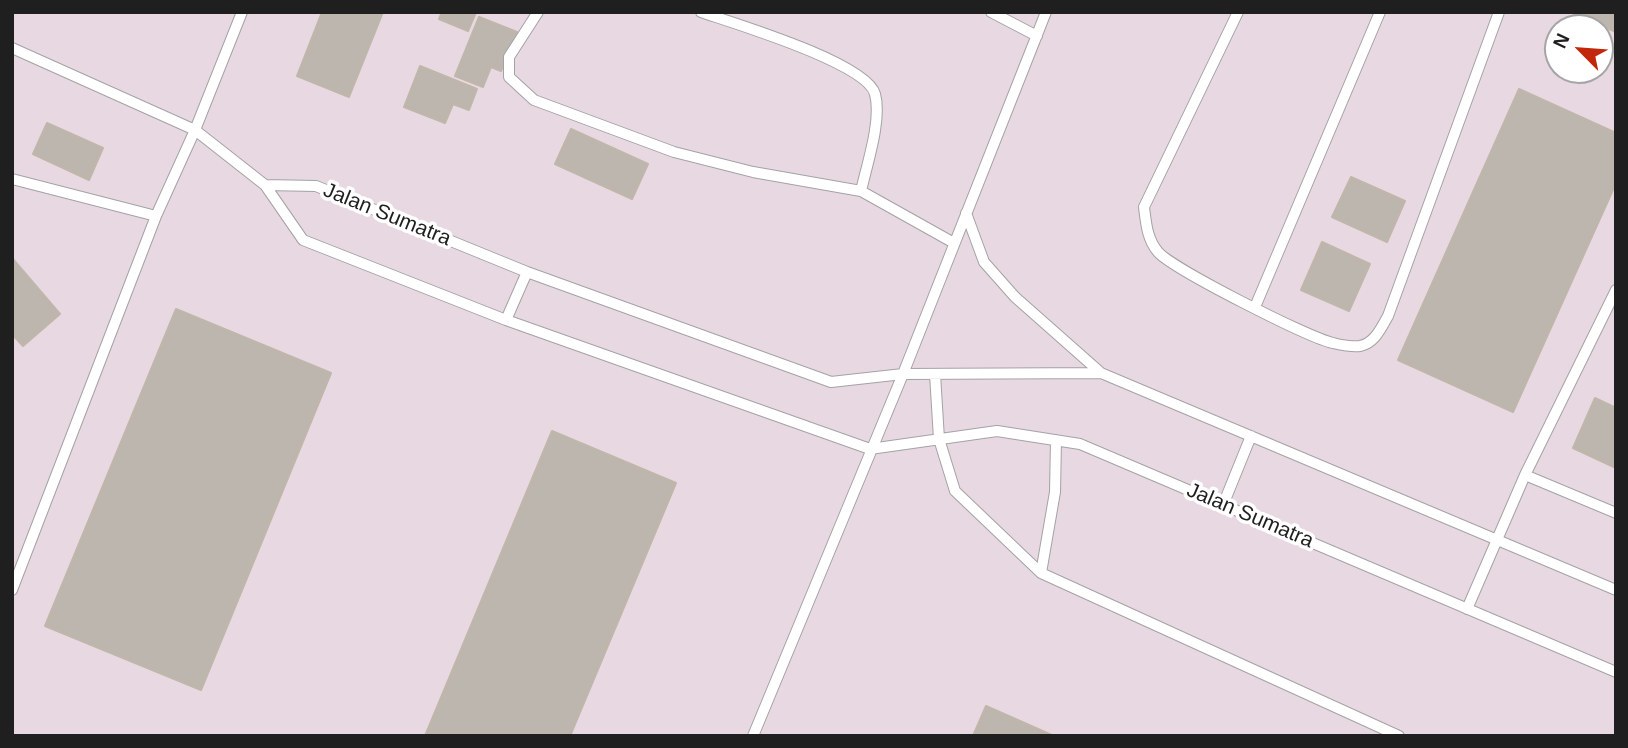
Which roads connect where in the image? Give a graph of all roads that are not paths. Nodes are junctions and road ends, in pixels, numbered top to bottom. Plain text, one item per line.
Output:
1 (242, 12) edge
2 (538, 12) edge
3 (701, 12) edge
4 (991, 12) edge
5 (1046, 12) edge
6 (1238, 12) edge
7 (1380, 12) edge
8 (1499, 12) edge
9 (1037, 36) junction
10 (12, 48) edge
11 (195, 130) junction
12 (12, 179) edge
13 (265, 185) junction
14 (861, 191) junction
15 (967, 213) junction
16 (156, 216) junction
17 (954, 243) junction
18 (527, 272) junction
19 (1616, 290) edge
20 (1255, 307) junction
21 (506, 320) junction
22 (1101, 373) junction
23 (903, 374) junction
24 (935, 374) junction
25 (1251, 436) junction
26 (939, 439) junction
27 (1056, 440) junction
28 (870, 449) junction
29 (1525, 475) junction
30 (1223, 505) junction
31 (1616, 513) edge
32 (1497, 538) junction
33 (1041, 573) junction
34 (12, 590) edge
35 (1616, 590) edge
36 (1467, 609) junction
37 (1616, 672) edge
38 (753, 736) edge
39 (1399, 736) edge

1 - 11 lane
2 - 14 lane
3 - 14 lane
4 - 9 lane
5 - 9 lane
6 - 20 lane
7 - 20 lane
8 - 20 lane
9 - 15 lane
10 - 11 lane
11 - 13 lane
11 - 16 lane
12 - 16 lane
13 - 18 lane, Jalan Sumatra
13 - 21 lane, Jalan Sumatra
14 - 17 lane
15 - 17 lane
15 - 22 lane, Jalan Sumatra
16 - 34 lane
17 - 23 lane
18 - 21 lane
18 - 23 lane, Jalan Sumatra
19 - 29 lane
21 - 28 lane, Jalan Sumatra
22 - 24 lane, Jalan Sumatra
22 - 25 lane, Jalan Sumatra
23 - 24 lane, Jalan Sumatra
23 - 28 lane
24 - 26 lane
25 - 30 lane
25 - 32 lane, Jalan Sumatra
26 - 27 lane, Jalan Sumatra
26 - 28 lane, Jalan Sumatra
26 - 33 lane
27 - 30 lane, Jalan Sumatra
27 - 33 lane
28 - 38 lane
29 - 31 lane
29 - 32 lane
30 - 36 lane, Jalan Sumatra
32 - 35 lane, Jalan Sumatra
32 - 36 lane
33 - 39 lane
36 - 37 lane, Jalan Sumatra

